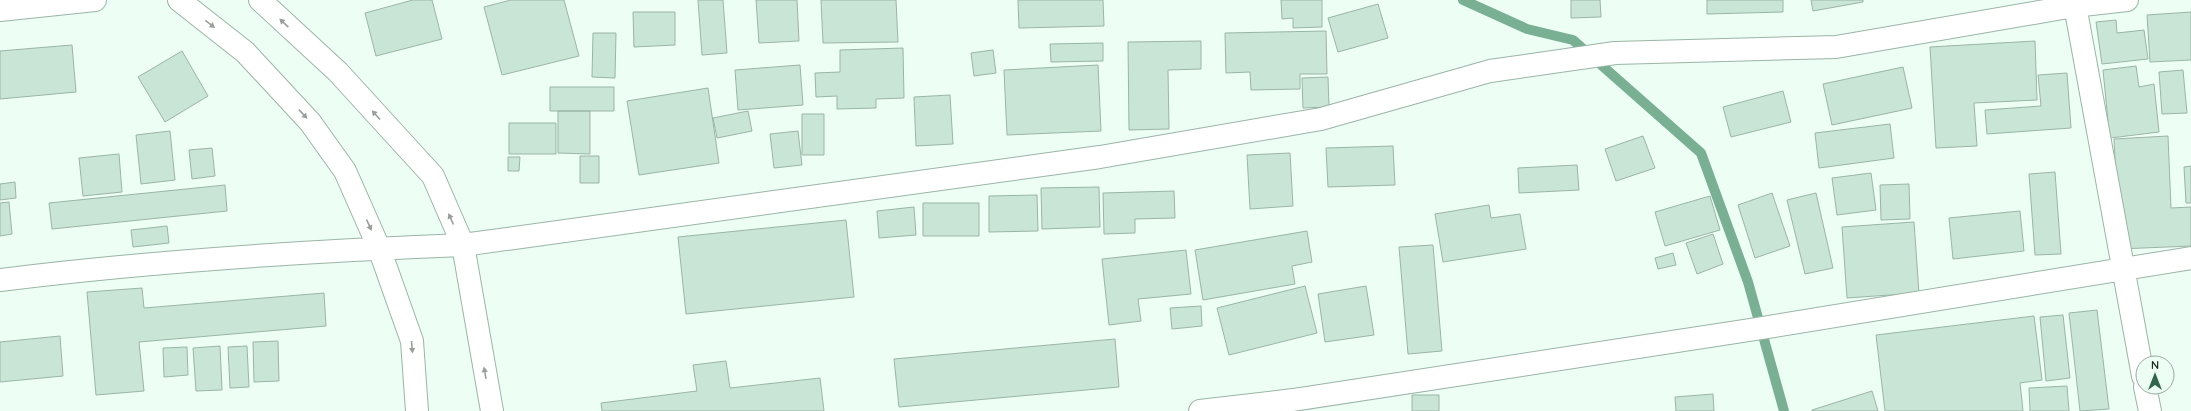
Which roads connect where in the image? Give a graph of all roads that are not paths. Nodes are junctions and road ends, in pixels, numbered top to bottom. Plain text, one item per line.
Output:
1 (95, 0) edge
2 (179, 0) edge
3 (260, 0) edge
4 (2127, 0) edge
5 (2074, 3) edge
6 (0, 10) edge
7 (463, 245) junction
8 (379, 248) junction
9 (2191, 258) edge
10 (2122, 268) junction
11 (0, 280) edge
12 (2139, 355) edge
13 (2147, 395) edge
14 (417, 411) edge
15 (492, 411) edge
16 (1200, 411) edge
17 (2150, 411) edge

1 - 6 street
2 -> 8 street
7 -> 3 street
4 - 5 street
5 - 7 street
5 - 10 street
7 - 8 street
15 -> 7 street
8 - 11 street
8 -> 14 street
9 - 10 street
10 - 12 street
10 - 16 street
13 - 17 street

